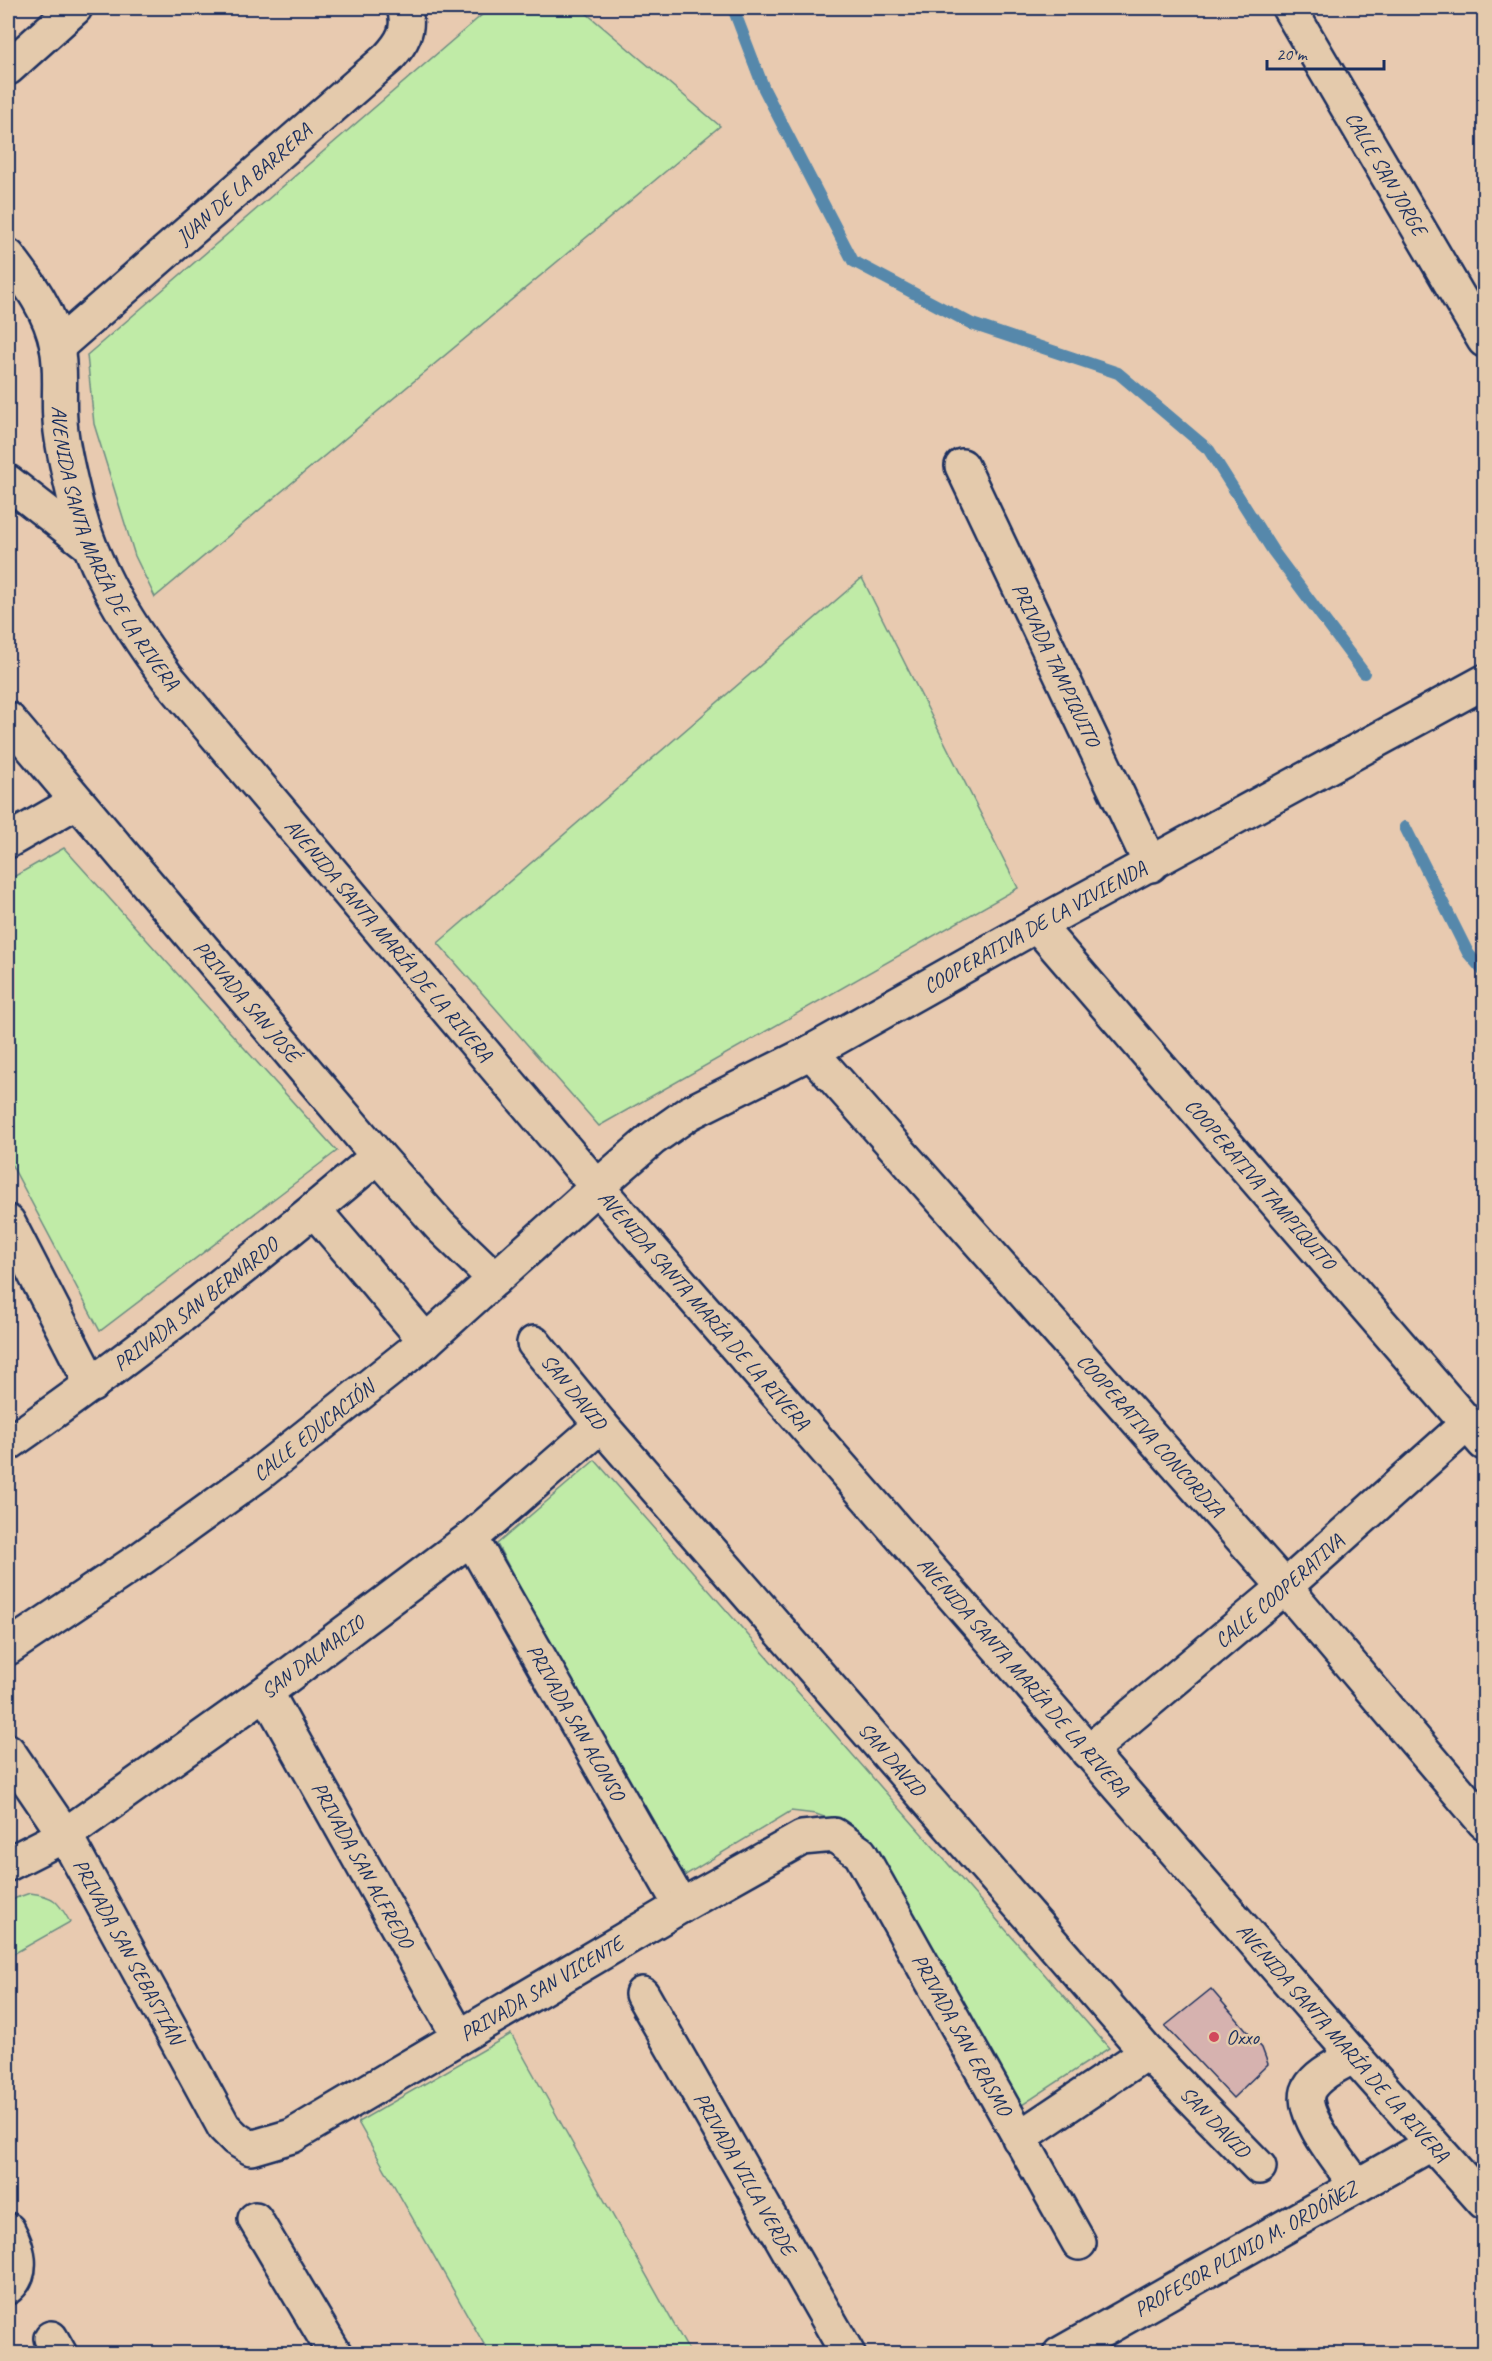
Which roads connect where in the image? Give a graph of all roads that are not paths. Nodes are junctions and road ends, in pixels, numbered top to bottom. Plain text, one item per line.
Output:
1 (75, 8) edge
2 (404, 8) edge
3 (1289, 8) edge
4 (8, 68) edge
5 (8, 256) edge
6 (1485, 340) edge
7 (57, 347) junction
8 (962, 466) dead end
9 (8, 482) edge
10 (89, 545) junction
11 (1485, 682) edge
12 (8, 719) edge
13 (76, 802) junction
14 (8, 841) edge
15 (1151, 865) junction
16 (1038, 924) junction
17 (811, 1052) junction
18 (378, 1156) junction
19 (597, 1187) junction
20 (314, 1210) junction
21 (8, 1222) edge
22 (495, 1279) junction
23 (426, 1341) junction
24 (534, 1344) dead end
25 (92, 1385) junction
26 (601, 1425) junction
27 (1476, 1434) edge
28 (8, 1444) edge
29 (471, 1538) junction
30 (1285, 1587) junction
31 (8, 1648) edge
32 (266, 1692) junction
33 (8, 1751) edge
34 (1088, 1752) junction
35 (1485, 1822) edge
36 (834, 1835) joint
37 (65, 1836) junction
38 (8, 1864) edge
39 (681, 1906) junction
40 (642, 1994) dead end
41 (459, 2037) junction
42 (1147, 2052) junction
43 (1354, 2056) junction
44 (1019, 2138) junction
45 (1431, 2144) junction
46 (251, 2148) joint
47 (1259, 2167) dead end
48 (1357, 2186) junction
49 (1485, 2202) edge
50 (255, 2219) dead end
51 (8, 2230) edge
52 (1079, 2243) dead end
53 (13, 2281) edge
54 (336, 2354) edge
55 (848, 2354) edge
56 (1060, 2354) edge

1 - 4 street
2 - 7 street, JUAN DE LA BARRERA
3 - 6 street, CALLE SAN JORGE
5 - 7 street, AVENIDA SANTA MARÍA DE LA RIVERA
7 - 10 street, AVENIDA SANTA MARÍA DE LA RIVERA
8 - 15 street, PRIVADA TAMPIQUITO
9 - 10 street
10 - 19 street, AVENIDA SANTA MARÍA DE LA RIVERA
11 - 15 street, COOPERATIVA DE LA VIVIENDA
12 - 13 street, PRIVADA SAN JOSÉ
13 - 14 street
13 - 18 street, PRIVADA SAN JOSÉ
15 - 16 street, COOPERATIVA DE LA VIVIENDA
16 - 17 street, COOPERATIVA DE LA VIVIENDA
16 - 27 street, COOPERATIVA TAMPIQUITO
17 - 19 street, COOPERATIVA DE LA VIVIENDA
17 - 30 street, COOPERATIVA CONCORDIA
18 - 20 street, PRIVADA SAN BERNARDO
18 - 22 street, PRIVADA SAN JOSÉ
19 - 22 street, CALLE EDUCACIÓN
19 - 34 street, AVENIDA SANTA MARÍA DE LA RIVERA
20 - 23 street
20 - 25 street, PRIVADA SAN BERNARDO
21 - 25 street
22 - 23 street, CALLE EDUCACIÓN
23 - 31 street, CALLE EDUCACIÓN
24 - 26 street, SAN DAVID
25 - 28 street, PRIVADA SAN BERNARDO
26 - 29 street, SAN DALMACIO
26 - 42 street, SAN DAVID
27 - 30 street, CALLE COOPERATIVA
29 - 32 street, SAN DALMACIO
29 - 39 street, PRIVADA SAN ALONSO
30 - 34 street, CALLE COOPERATIVA
30 - 35 street, COOPERATIVA CONCORDIA
32 - 37 street, SAN DALMACIO
32 - 41 street, PRIVADA SAN ALFREDO
33 - 37 street, PRIVADA SAN SEBASTIÁN
34 - 43 street, AVENIDA SANTA MARÍA DE LA RIVERA
36 - 39 street, PRIVADA SAN VICENTE
36 - 44 street, PRIVADA SAN ERASMO
37 - 38 street, SAN DALMACIO
37 - 46 street, PRIVADA SAN SEBASTIÁN
39 - 41 street, PRIVADA SAN VICENTE
40 - 55 street, PRIVADA VILLA VERDE
41 - 46 street, PRIVADA SAN VICENTE
42 - 44 street
42 - 47 street, SAN DAVID
43 - 45 street, AVENIDA SANTA MARÍA DE LA RIVERA
43 - 48 street
44 - 52 street, PRIVADA SAN ERASMO
45 - 48 street, PROFESOR PLINIO M. ORDÓÑEZ
45 - 49 street, AVENIDA SANTA MARÍA DE LA RIVERA
48 - 56 street, PROFESOR PLINIO M. ORDÓÑEZ
50 - 54 street
51 - 53 street

